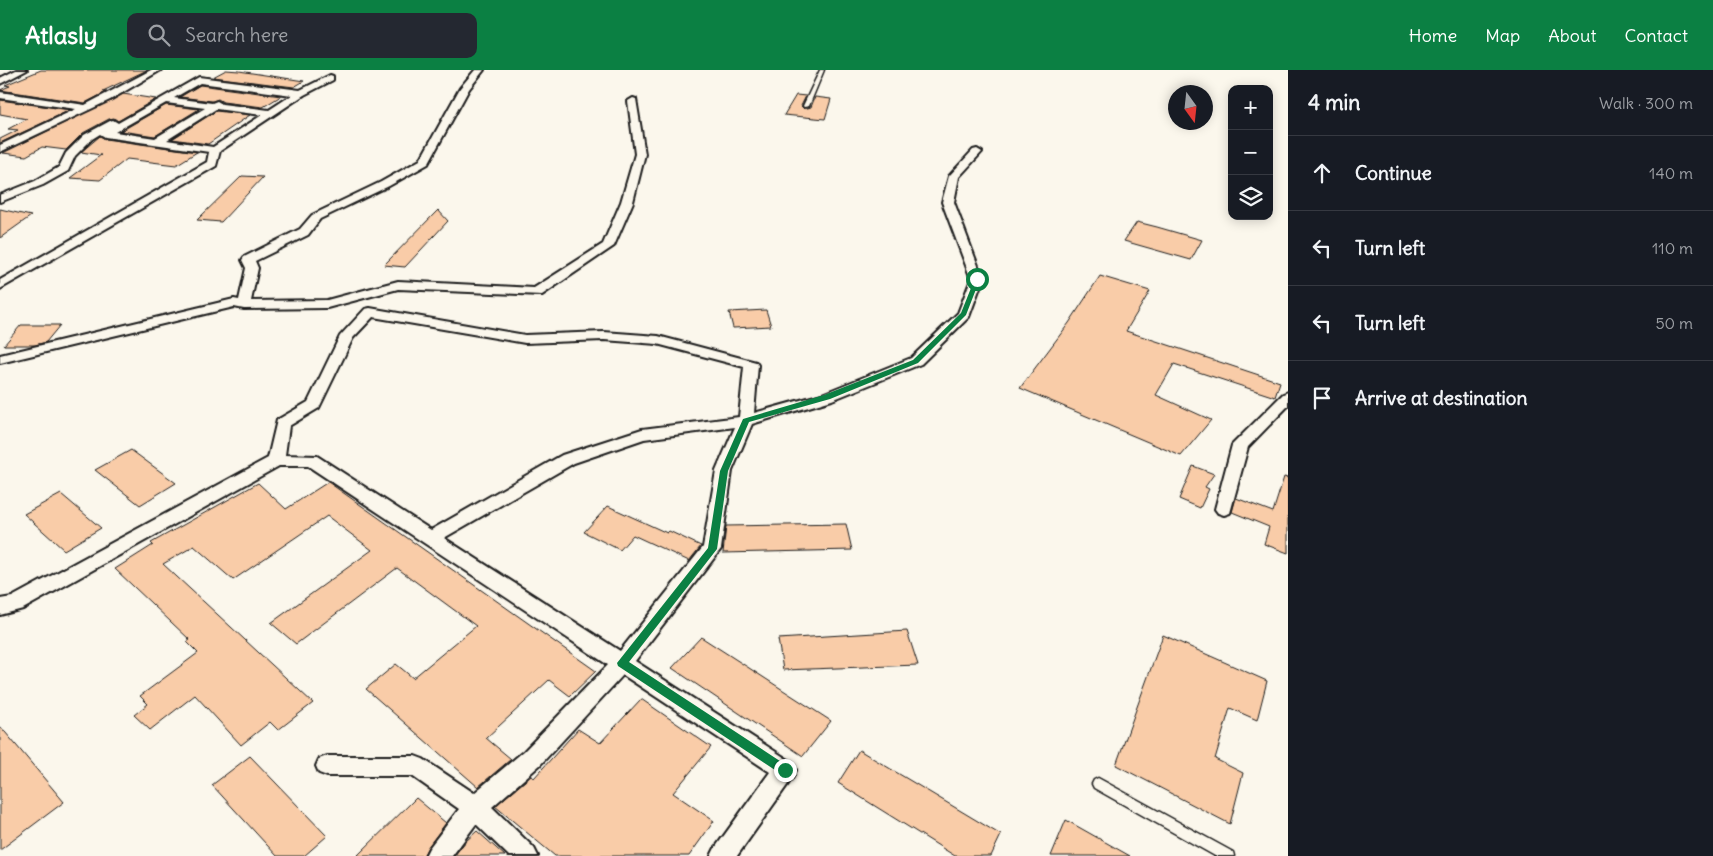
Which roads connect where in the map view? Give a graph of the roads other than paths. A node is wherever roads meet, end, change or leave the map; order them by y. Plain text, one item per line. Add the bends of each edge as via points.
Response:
1 (23, 70) edge
2 (158, 70) edge
3 (480, 70) edge
4 (822, 70) edge
5 (330, 78) dead end
6 (0, 81) edge
7 (247, 86) junction
8 (301, 93) junction
9 (0, 95) edge
10 (165, 100) junction
11 (633, 100) dead end
12 (215, 106) junction
13 (806, 106) dead end
14 (86, 108) junction
15 (143, 113) junction
16 (271, 113) junction
17 (0, 141) edge
18 (158, 141) junction
19 (11, 144) junction
20 (0, 149) edge
21 (215, 150) junction
22 (978, 152) dead end
23 (0, 199) edge
24 (0, 285) edge
25 (244, 304) junction
26 (0, 359) edge
27 (1288, 398) edge
28 (746, 421) junction
29 (276, 461) junction
30 (1224, 509) dead end
31 (431, 538) junction
32 (0, 607) edge
33 (622, 663) junction
34 (327, 766) dead end
35 (1098, 784) dead end
36 (475, 807) junction
37 (437, 856) edge
38 (526, 856) edge
39 (723, 856) edge
40 (1228, 856) edge

1 - 6 street
2 - 14 street
3 - 25 street via 465,88 424,162 316,217 304,232 248,260 252,268
4 - 13 lane
5 - 8 street
7 - 8 street
7 - 10 street via 199,80
7 - 12 street
8 - 16 street
9 - 14 street
10 - 12 street
10 - 15 street
11 - 25 street via 640,154 627,202 608,246 536,292 398,285 327,304
12 - 16 street
12 - 18 street
14 - 19 street
15 - 18 street via 106,134
15 - 23 street via 106,126 88,137 70,155 64,169
16 - 21 street
17 - 19 street
18 - 21 street
19 - 20 street
21 - 24 street via 212,164
22 - 28 street via 954,176 948,202 977,279 964,314 916,361 827,397
25 - 26 street via 234,303
27 - 30 street via 1240,445
28 - 29 street via 751,365 658,340 604,336 525,340 370,312 347,336 314,405 282,424
28 - 31 street via 642,434 568,459
28 - 33 street via 724,471 712,549
29 - 31 street via 311,460
29 - 32 street via 16,604
31 - 33 street
33 - 36 street via 532,758
33 - 39 street via 785,770
34 - 36 street via 415,766
35 - 40 lane
36 - 37 street
36 - 38 street

